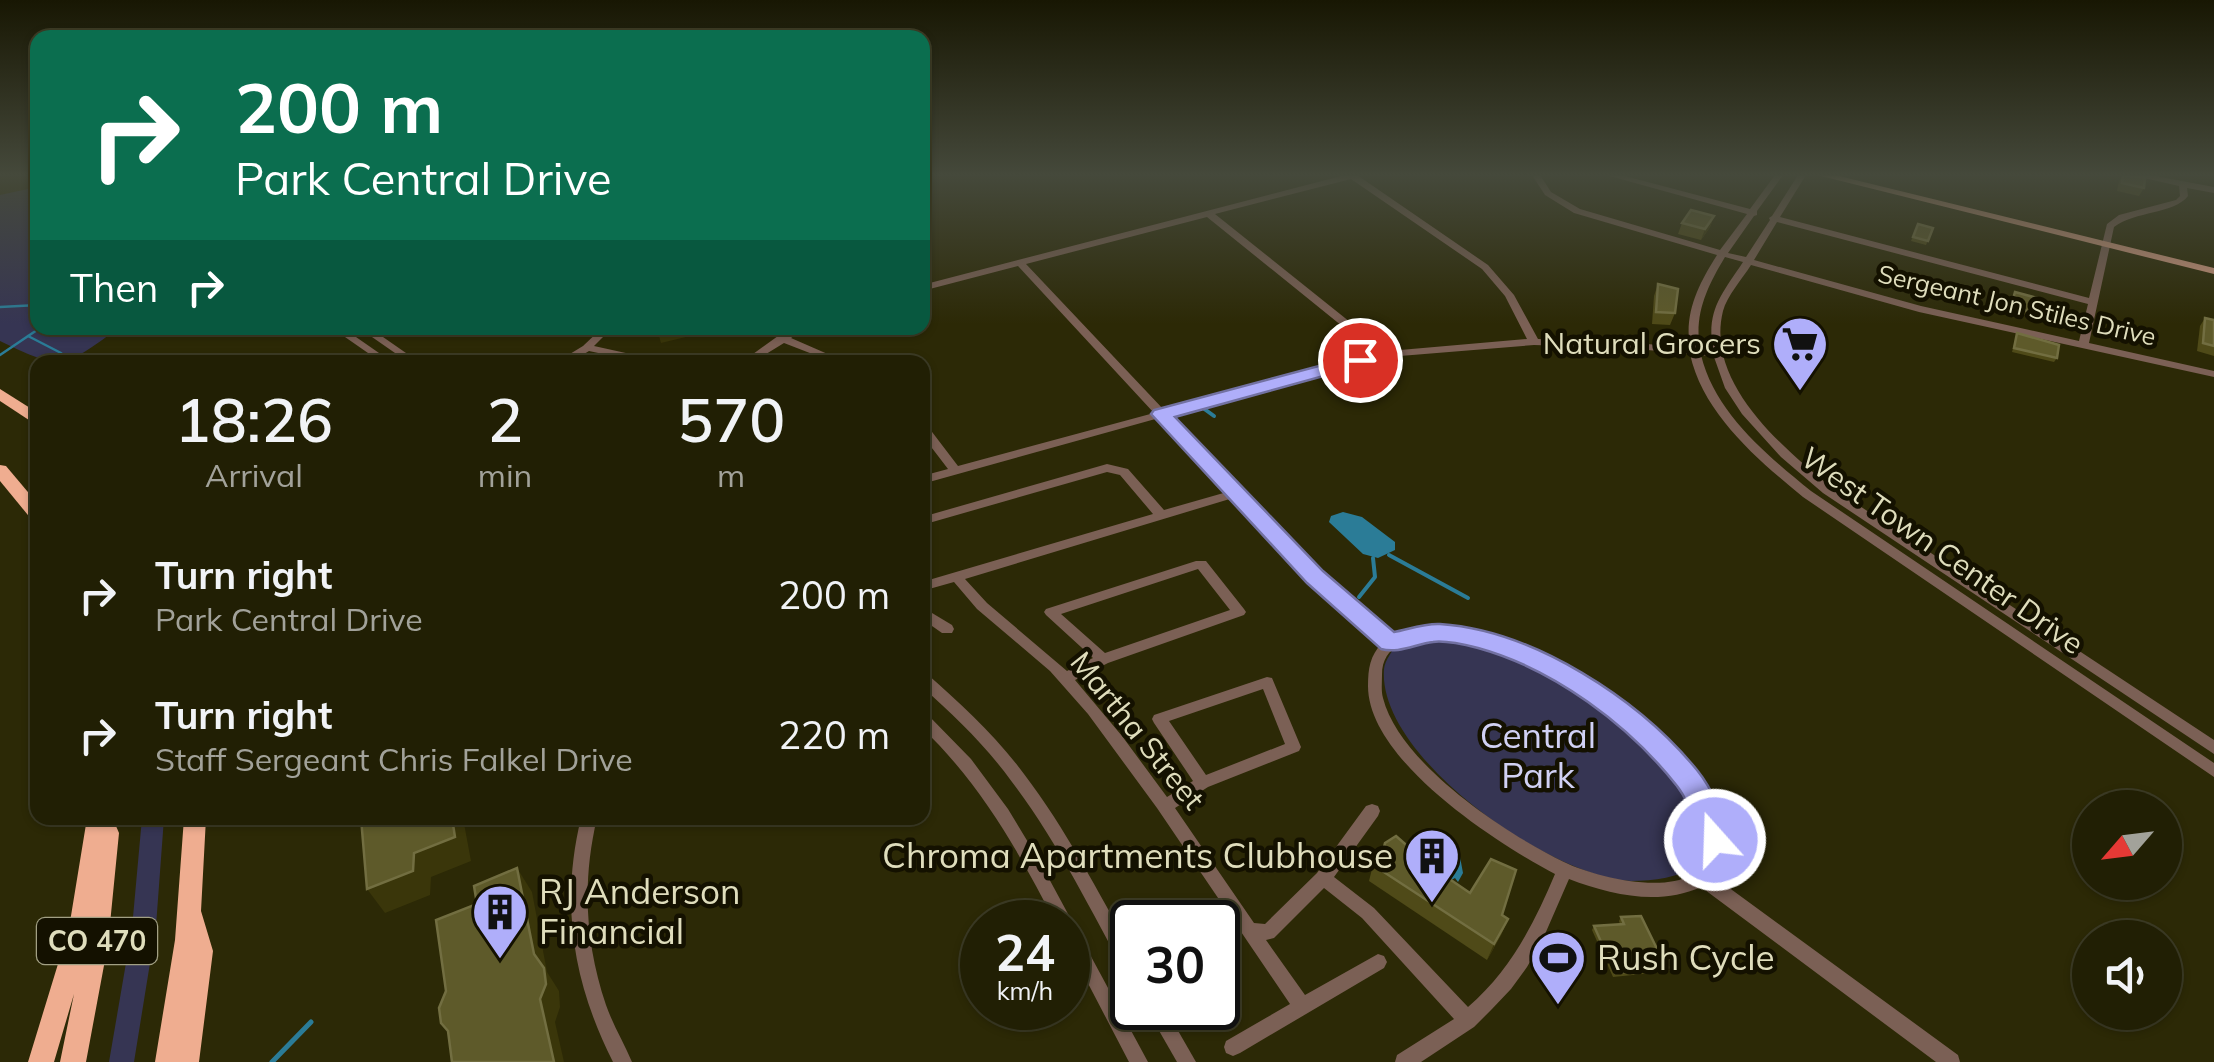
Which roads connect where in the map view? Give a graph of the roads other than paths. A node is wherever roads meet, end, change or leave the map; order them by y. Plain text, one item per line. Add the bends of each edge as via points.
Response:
1 (1168, 225) edge
2 (1222, 225) edge
3 (1425, 225) edge
4 (1620, 225) edge
5 (1746, 225) edge
6 (1769, 225) edge
7 (1798, 225) edge
8 (2022, 225) edge
9 (2112, 225) edge
10 (2104, 245) junction
11 (1725, 255) junction
12 (1745, 260) junction
13 (1020, 263) junction
14 (2214, 272) edge
15 (930, 286) edge
16 (2093, 302) junction
17 (347, 335) edge
18 (374, 335) edge
19 (600, 335) edge
20 (787, 335) edge
21 (782, 338) junction
22 (1534, 342) junction
23 (2084, 344) junction
24 (587, 348) junction
25 (1695, 351) junction
26 (1718, 354) junction
27 (376, 355) edge
28 (404, 355) edge
29 (576, 355) edge
30 (620, 355) edge
31 (757, 355) edge
32 (824, 355) edge
33 (1375, 357) junction
34 (2214, 374) edge
35 (0, 394) edge
36 (1161, 414) junction
37 (30, 415) edge
38 (930, 437) edge
39 (0, 470) edge
40 (955, 470) junction
41 (930, 478) edge
42 (1236, 493) junction
43 (30, 506) edge
44 (1161, 516) junction
45 (930, 520) edge
46 (957, 576) junction
47 (930, 584) edge
48 (930, 617) edge
49 (947, 629) dead end
50 (1390, 642) junction
51 (1103, 659) junction
52 (1066, 678) junction
53 (930, 685) edge
54 (930, 727) edge
55 (2163, 737) junction
56 (2214, 748) edge
57 (2214, 757) edge
58 (2214, 771) edge
59 (1202, 783) junction
60 (1165, 806) junction
61 (1372, 811) dead end
62 (97, 825) edge
63 (108, 825) edge
64 (195, 825) edge
65 (588, 825) edge
66 (1565, 870) junction
67 (1323, 878) junction
68 (1702, 878) junction
69 (1052, 900) edge
70 (190, 909) junction
71 (1110, 928) edge
72 (1249, 930) junction
73 (1378, 962) dead end
74 (1090, 971) edge
75 (1303, 1007) junction
76 (1468, 1021) junction
77 (1169, 1030) edge
78 (1233, 1046) dead end
79 (41, 1062) edge
80 (73, 1062) edge
81 (168, 1062) edge
82 (186, 1062) edge
83 (624, 1062) edge
84 (1139, 1062) edge
85 (1187, 1062) edge
86 (1404, 1062) edge
87 (1950, 1062) edge

1 - 13 street
2 - 33 street via 1346,324
3 - 22 street via 1486,266 1510,294
4 - 11 street, Sergeant Jon Stiles Drive
5 - 11 street, West Town Center Drive
6 - 12 street, West Town Center Drive
7 - 16 street
8 - 10 main road
9 - 10 street
10 - 14 main road
10 - 16 street
11 - 12 street, Sergeant Jon Stiles Drive
11 - 25 street, West Town Center Drive via 1696,304
12 - 23 street, Sergeant Jon Stiles Drive via 1923,310
12 - 26 street, West Town Center Drive via 1718,308
13 - 15 street
13 - 36 street
16 - 23 street
17 - 27 street
18 - 28 street
19 - 24 street
20 - 21 street
21 - 31 street
21 - 32 street
22 - 25 street
22 - 33 street
23 - 34 street, Sergeant Jon Stiles Drive
24 - 29 street
24 - 30 street
25 - 26 street
25 - 55 street, West Town Center Drive via 1724,410 1794,484
26 - 56 street, West Town Center Drive via 1745,410 1813,478
33 - 36 street
35 - 37 highway
36 - 40 street
36 - 42 street
38 - 40 street
39 - 43 highway
40 - 41 street
42 - 44 street
42 - 50 street via 1333,594
44 - 45 street via 1124,472 1107,468
44 - 46 street
46 - 47 street
46 - 52 street, Martha Street via 976,604
48 - 49 street
50 - 66 street via 1376,663 1374,688 1383,716 1410,755 1471,812
50 - 68 street via 1426,632 1474,637 1536,660 1608,702 1697,791 1715,840
51 - 51 street via 1154,641 1239,612 1201,564 1051,612
51 - 52 street
52 - 60 street, Martha Street
53 - 71 street via 1017,772
54 - 69 street via 987,788
55 - 57 street via 2180,737
55 - 58 street, West Town Center Drive
59 - 59 street via 1294,747 1266,682 1158,719
59 - 60 street
60 - 72 street, Martha Street
61 - 67 street
62 - 79 highway via 81,928
63 - 80 highway, CO 470 via 96,944
64 - 70 highway, CO 470
65 - 83 street via 578,892 581,925 596,1001
66 - 68 street via 1638,890 1674,890
66 - 76 street via 1521,966
67 - 72 street via 1268,932
67 - 76 street via 1368,913
68 - 87 street
70 - 81 highway, CO 470
70 - 82 highway via 201,951
72 - 75 street, Martha Street
73 - 75 street
74 - 84 street
75 - 78 street
76 - 86 street
77 - 85 street

